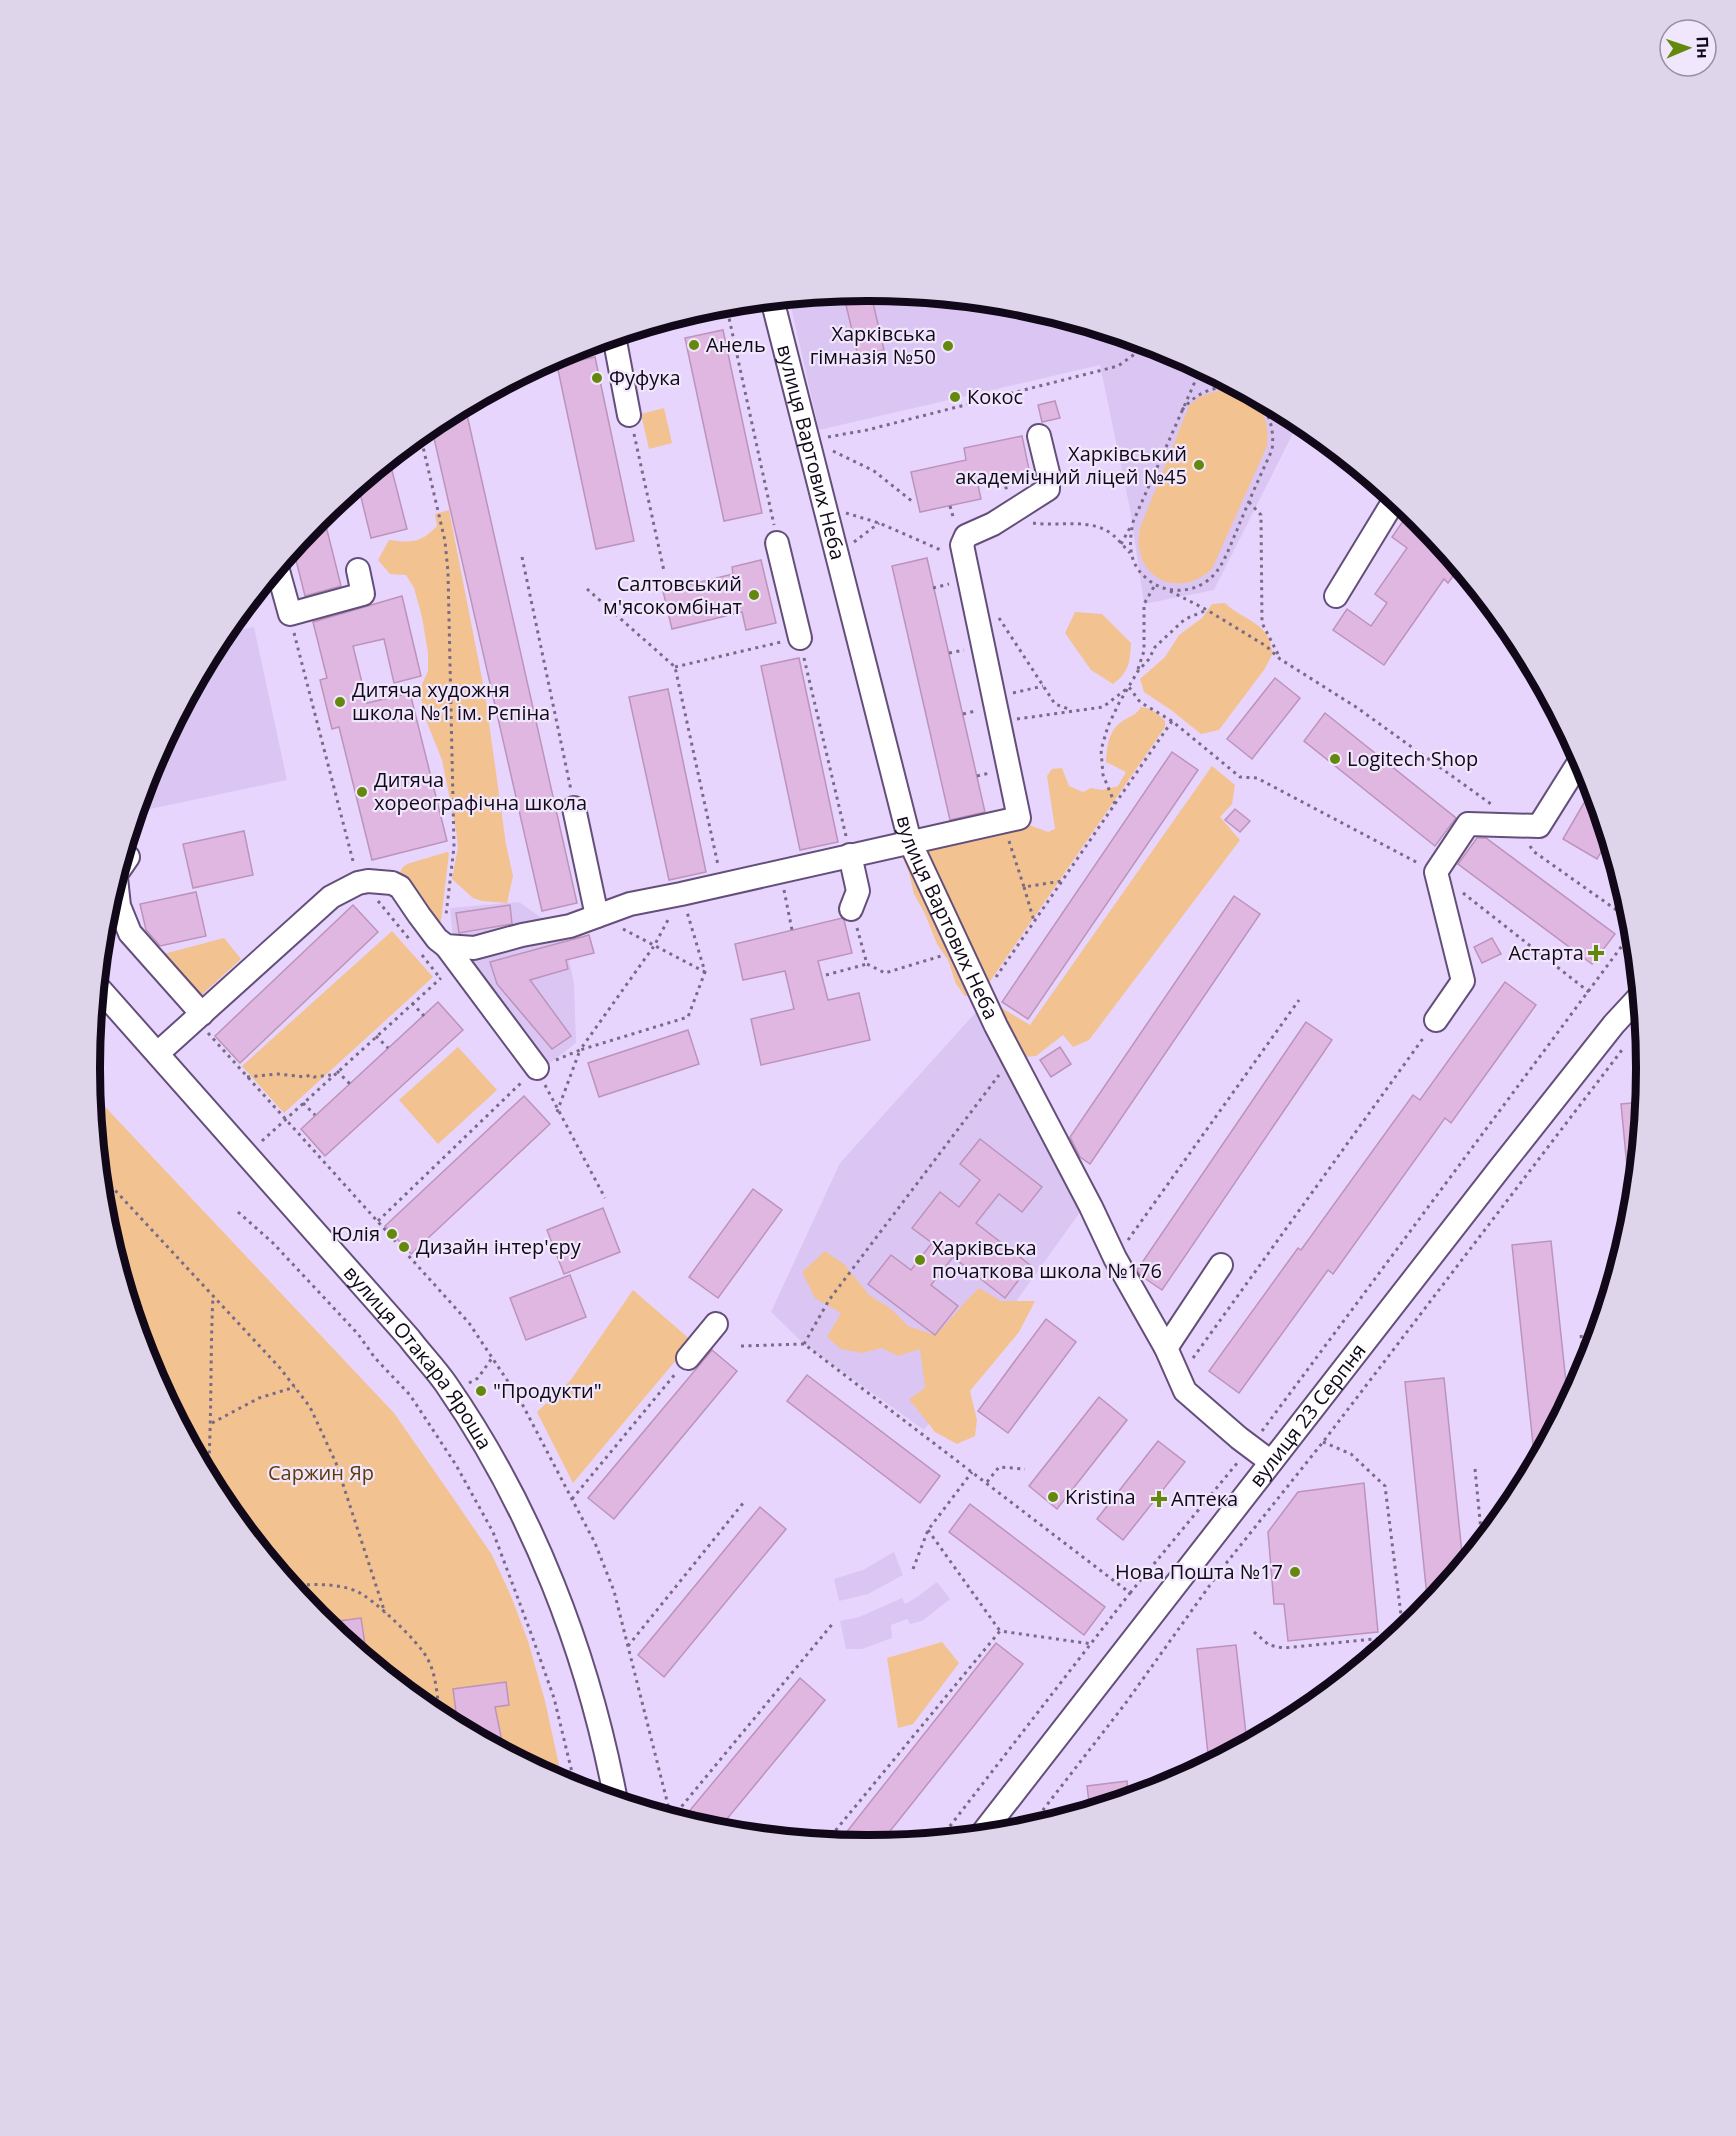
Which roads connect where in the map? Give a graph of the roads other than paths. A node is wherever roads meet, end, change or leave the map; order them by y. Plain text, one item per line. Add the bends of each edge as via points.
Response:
1 (774, 306) edge
2 (615, 343) edge
3 (629, 415) road end
4 (1040, 436) dead end
5 (1391, 506) edge
6 (777, 543) road end
7 (358, 570) dead end
8 (279, 576) edge
9 (1336, 596) dead end
10 (800, 638) road end
11 (1575, 769) edge
12 (574, 808) road end
13 (910, 842) junction
14 (850, 855) junction
15 (119, 903) edge
16 (851, 909) road end
17 (597, 916) junction
18 (435, 946) junction
19 (104, 994) edge
20 (1633, 1005) edge
21 (202, 1014) junction
22 (1436, 1020) road end
23 (158, 1053) junction
24 (537, 1068) road end
25 (1221, 1265) dead end
26 (716, 1324) dead end
27 (1166, 1348) junction
28 (688, 1358) road end
29 (1271, 1462) junction
30 (614, 1792) edge
31 (988, 1826) edge

1 - 13 street, вулиця Вартових Неба
2 - 3 street
4 - 13 street via 1048,489 966,536 962,545 1019,818
5 - 9 street
6 - 10 street
7 - 8 street via 363,594 290,614
11 - 22 street via 1539,826 1468,825 1436,872 1463,981
12 - 17 street
13 - 14 street
13 - 27 street, вулиця Вартових Неба via 996,1026 1115,1258
14 - 16 street via 858,891
14 - 17 street via 630,904
15 - 21 street via 130,933
17 - 18 street via 474,948
18 - 21 street via 400,887 377,881 358,883 331,897
18 - 24 street via 464,971
19 - 23 street, вулиця Отакара Яроша
20 - 29 street, вулиця 23 Серпня
21 - 23 street
23 - 30 street, вулиця Отакара Яроша via 409,1338 477,1432 519,1507 565,1614 593,1702
25 - 27 street
26 - 28 street
27 - 29 street, вулиця Вартових Неба via 1185,1390
29 - 31 street, вулиця 23 Серпня

